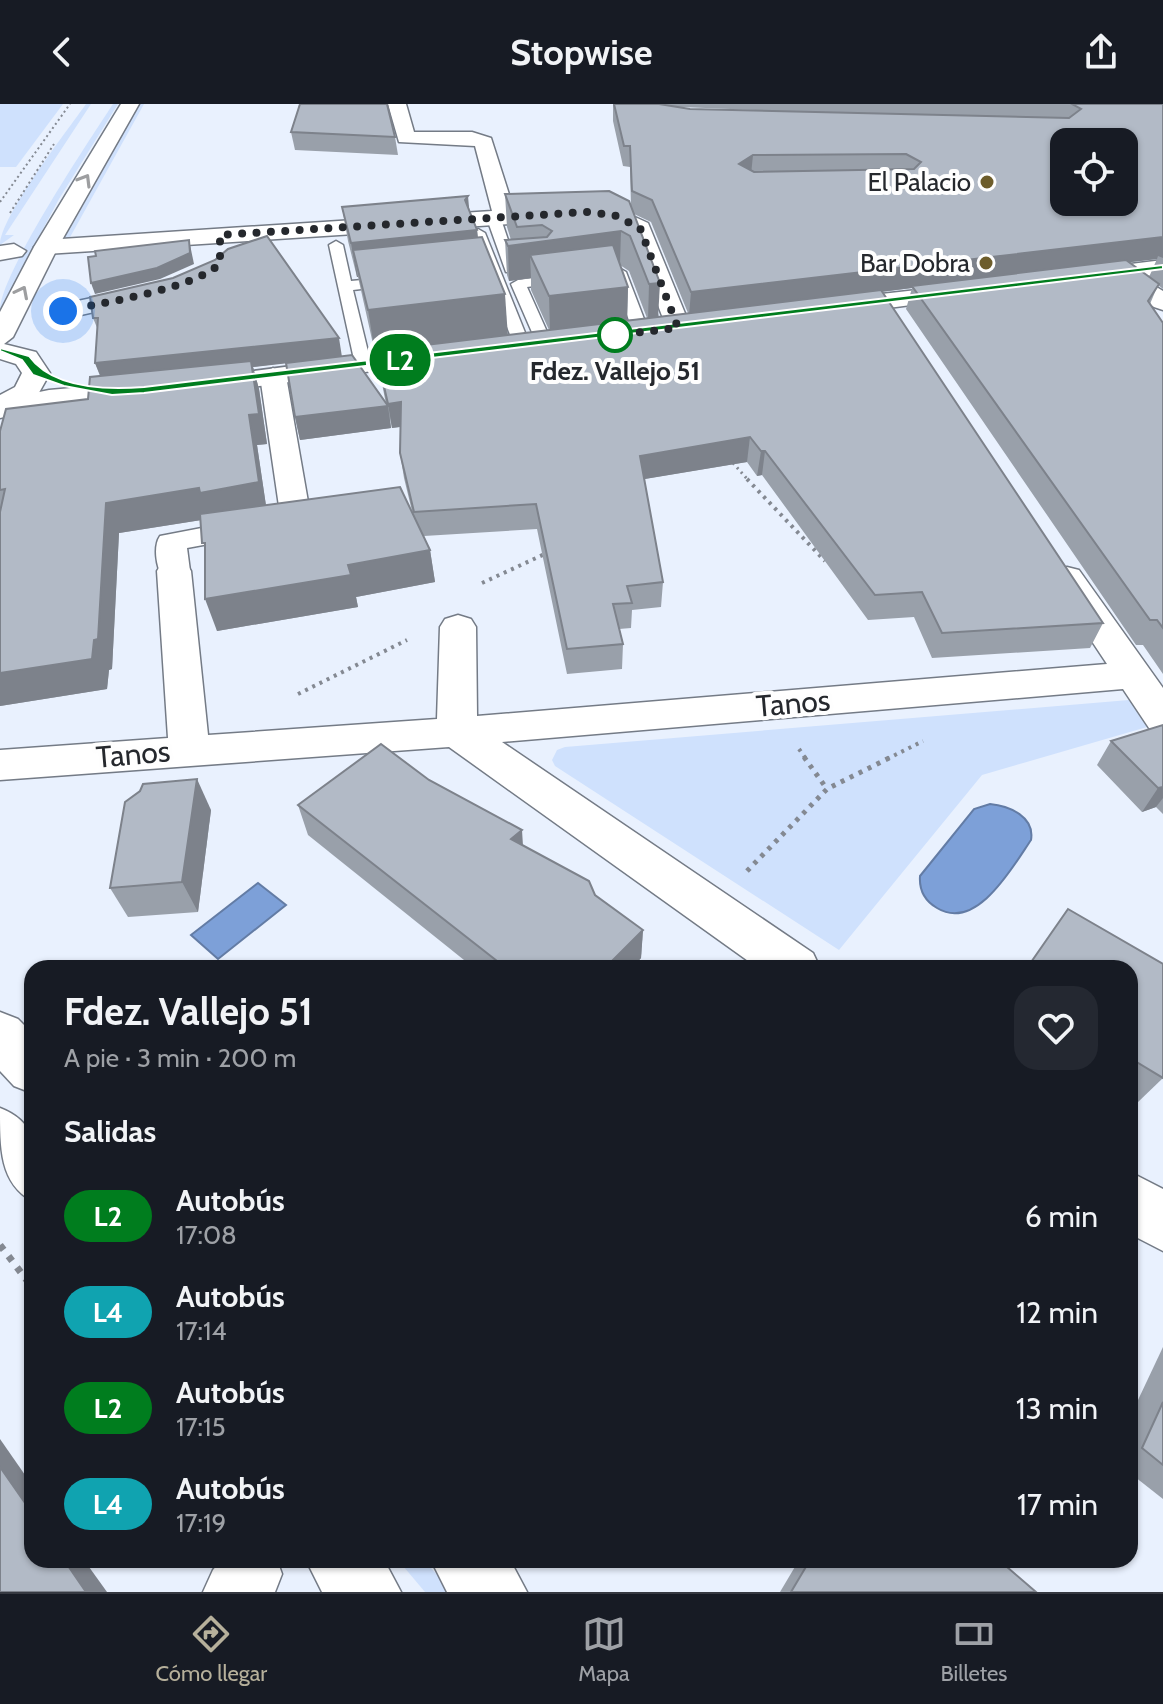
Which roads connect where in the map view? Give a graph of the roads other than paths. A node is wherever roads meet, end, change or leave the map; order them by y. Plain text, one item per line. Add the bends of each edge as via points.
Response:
1 (106, 104) edge
2 (130, 104) edge
3 (397, 104) edge
4 (90, 128) dead end
5 (492, 221) junction
6 (29, 226) dead end
7 (220, 235) junction
8 (336, 245) dead end
9 (46, 247) junction
10 (7, 252) edge
11 (650, 256) junction
12 (604, 261) edge
13 (220, 263) edge
14 (1163, 267) edge
15 (580, 272) junction
16 (1120, 272) junction
17 (0, 279) edge
18 (405, 280) edge
19 (1057, 280) edge
20 (172, 285) edge
21 (346, 286) junction
22 (992, 288) edge
23 (885, 301) junction
24 (63, 311) dead end
25 (1160, 311) edge
26 (802, 312) edge
27 (709, 324) edge
28 (678, 328) junction
29 (641, 332) junction
30 (613, 335) edge
31 (908, 335) edge
32 (0, 337) edge
33 (572, 340) edge
34 (533, 344) junction
35 (490, 349) edge
36 (0, 351) edge
37 (459, 353) edge
38 (363, 364) junction
39 (36, 373) junction
40 (273, 376) junction
41 (112, 392) junction
42 (0, 408) edge
43 (1053, 557) edge
44 (174, 571) joint
45 (458, 627) road end
46 (1130, 675) junction
47 (1163, 718) edge
48 (457, 732) junction
49 (189, 750) junction
50 (0, 765) edge
51 (776, 960) edge
52 (0, 1035) edge
53 (24, 1060) edge
54 (0, 1134) edge
55 (24, 1164) edge
56 (1138, 1206) edge
57 (1163, 1223) edge
58 (346, 1568) edge
59 (472, 1568) edge
60 (366, 1592) edge
61 (492, 1592) edge

1 - 4 street
9 -> 2 street
3 - 5 street via 406,138 484,142
5 - 7 street
5 - 11 street via 614,215 640,228
5 - 15 lane via 511,269
5 - 34 lane via 485,271
6 - 10 street
7 - 9 street
7 - 13 street
8 - 21 lane
32 -> 9 street
10 - 17 street
11 - 12 lane
11 - 28 street
14 - 16 street
15 - 29 lane via 619,272
15 - 34 lane via 518,284
16 - 19 street
16 - 25 street
18 - 21 lane
20 - 24 street
21 - 38 lane
22 - 23 street
23 - 26 street
23 - 31 street
27 - 28 street
28 - 29 street
29 - 30 street
33 - 34 street
34 - 35 street
36 - 39 street via 26,358
37 - 38 street
38 - 40 street
39 - 41 street
39 - 42 street via 26,392
40 - 41 street
40 - 44 street via 296,519 171,542
41 - 42 street
43 - 46 street
44 - 49 street
45 - 48 street
46 - 47 street
46 - 48 street, Tanos
48 - 49 street, Tanos
48 - 51 street
49 - 50 street, Tanos
52 - 53 street
54 - 55 street
56 - 57 street
58 - 60 street
59 - 61 street

